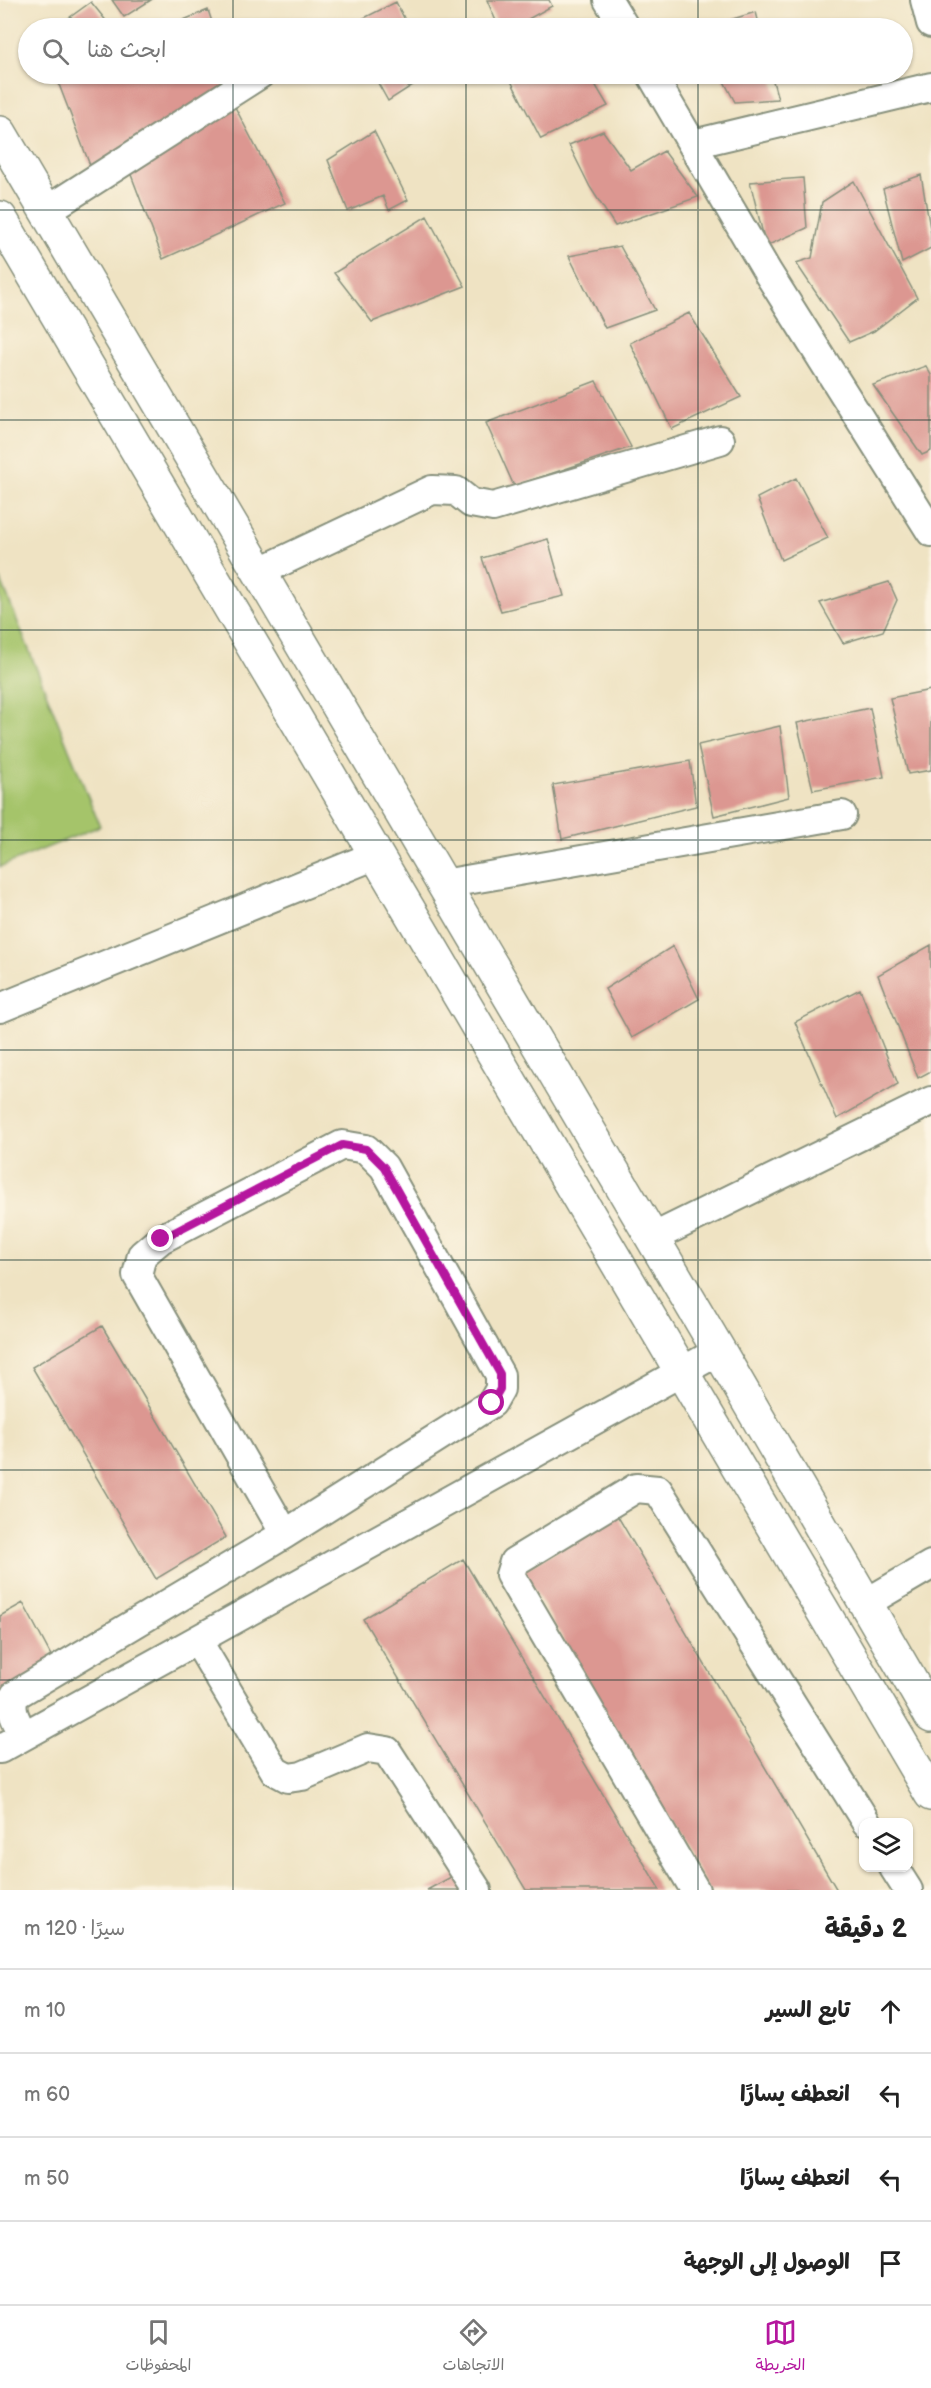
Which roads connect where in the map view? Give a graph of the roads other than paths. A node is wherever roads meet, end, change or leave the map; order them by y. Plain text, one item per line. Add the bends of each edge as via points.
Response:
1 (608, 0) edge
2 (925, 0) edge
3 (619, 18) edge
4 (931, 23) edge
5 (244, 84) edge
6 (657, 84) edge
7 (931, 87) edge
8 (0, 133) edge
9 (693, 144) junction
10 (46, 211) junction
11 (0, 218) edge
12 (720, 440) dead end
13 (931, 532) edge
14 (259, 572) junction
15 (842, 815) dead end
16 (376, 855) junction
17 (443, 884) junction
18 (0, 1008) edge
19 (931, 1101) edge
20 (652, 1238) junction
21 (719, 1351) junction
22 (682, 1372) junction
23 (285, 1534) junction
24 (931, 1565) edge
25 (866, 1603) junction
26 (197, 1640) junction
27 (931, 1716) edge
28 (12, 1742) edge
29 (931, 1794) edge
30 (863, 1818) edge
31 (897, 1872) edge
32 (477, 1890) edge
33 (695, 1890) edge
34 (908, 1890) edge

1 - 3 street
2 - 4 street
5 - 10 street
6 - 9 street
7 - 9 street
8 - 10 highway
9 - 13 street via 768,273
10 - 14 highway
11 - 16 highway
12 - 14 street via 493,507 471,503 456,491 432,490
14 - 17 highway
15 - 17 street
16 - 18 street
16 - 22 highway
17 - 20 highway
19 - 20 street
20 - 21 highway
21 - 22 street
21 - 25 highway
22 - 26 street
22 - 29 highway
23 - 23 street via 492,1403 500,1389 500,1374 384,1167 366,1149 342,1145 161,1239 142,1255 137,1275
23 - 28 street via 15,1695
24 - 25 street
25 - 27 highway
26 - 28 street
26 - 32 street via 275,1771 288,1778 302,1776 368,1748 387,1751
30 - 33 street via 658,1491 636,1488 514,1562 510,1575
31 - 34 street

